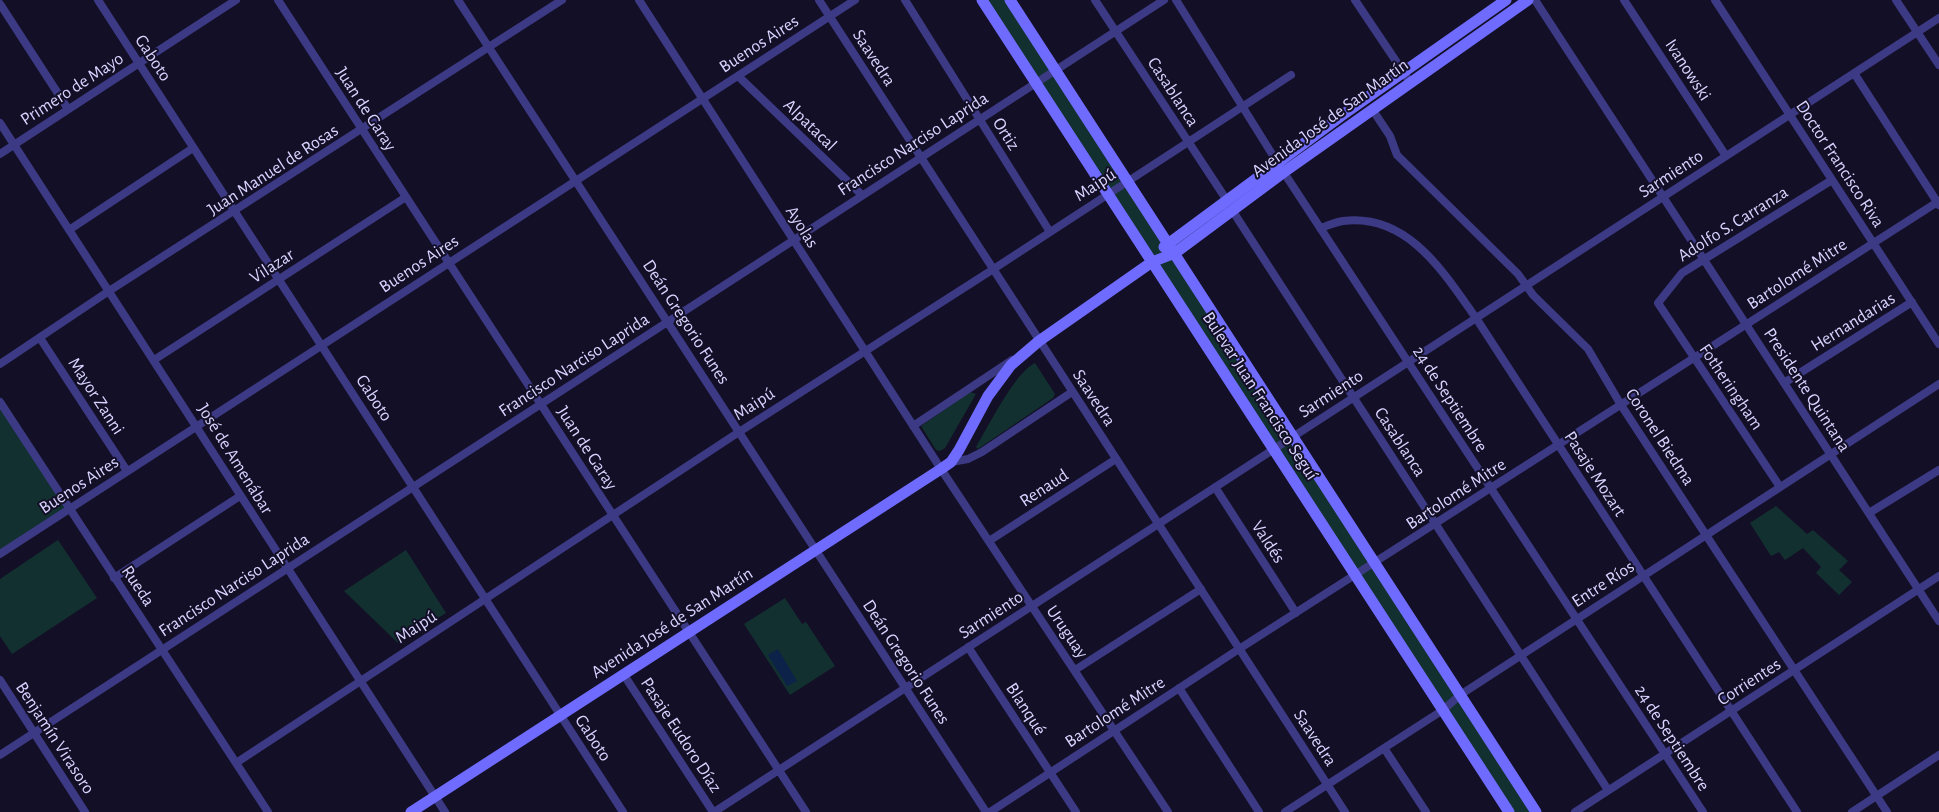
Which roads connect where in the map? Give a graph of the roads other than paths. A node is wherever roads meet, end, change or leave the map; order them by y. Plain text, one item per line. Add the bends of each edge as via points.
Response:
1 (98, 0) edge
2 (236, 0) edge
3 (278, 0) edge
4 (458, 0) edge
5 (562, 0) edge
6 (639, 0) edge
7 (819, 0) edge
8 (855, 0) edge
9 (905, 0) edge
10 (982, 0) edge
11 (1010, 0) edge
12 (1095, 0) edge
13 (1164, 0) edge
14 (1176, 0) edge
15 (1355, 0) edge
16 (1506, 0) edge
17 (1528, 0) edge
18 (1535, 0) edge
19 (1624, 0) edge
20 (1717, 0) edge
21 (1896, 0) edge
22 (0, 4) edge
23 (829, 16) junction
24 (1939, 18) edge
25 (1115, 30) junction
26 (1917, 32) junction
27 (489, 48) junction
28 (139, 63) junction
29 (1939, 65) edge
30 (1055, 70) junction
31 (1402, 72) junction
32 (1291, 74) dead end
33 (1854, 74) junction
34 (738, 76) junction
35 (1035, 82) junction
36 (1410, 82) junction
37 (703, 98) junction
38 (1244, 106) junction
39 (68, 109) junction
40 (1372, 109) junction
41 (1790, 115) junction
42 (979, 119) junction
43 (0, 123) edge
44 (362, 130) junction
45 (1188, 142) junction
46 (14, 144) junction
47 (193, 148) junction
48 (0, 154) edge
49 (1726, 156) junction
50 (921, 157) junction
51 (1280, 167) junction
52 (1832, 180) junction
53 (576, 181) junction
54 (1128, 182) junction
55 (1108, 194) junction
56 (862, 195) junction
57 (406, 197) junction
58 (1663, 197) junction
59 (1226, 200) junction
60 (1938, 202) edge
61 (1232, 210) junction
62 (236, 212) junction
63 (1320, 228) junction
64 (69, 230) junction
65 (1050, 232) junction
66 (792, 240) junction
67 (1168, 242) junction
68 (1873, 243) junction
69 (1175, 253) junction
70 (1704, 260) junction
71 (1152, 262) junction
72 (449, 263) junction
73 (992, 270) junction
74 (279, 280) junction
75 (1527, 286) junction
76 (109, 291) junction
77 (1912, 302) junction
78 (1658, 303) joint
79 (1476, 318) junction
80 (668, 321) junction
81 (1746, 325) junction
82 (40, 338) junction
83 (1039, 341) junction
84 (1939, 344) edge
85 (322, 345) junction
86 (865, 352) junction
87 (1023, 354) junction
88 (1694, 359) junction
89 (154, 360) junction
90 (1408, 362) junction
91 (0, 364) edge
92 (1784, 383) junction
93 (1939, 384) edge
94 (1072, 392) junction
95 (1353, 398) junction
96 (0, 402) edge
97 (541, 404) junction
98 (1620, 405) junction
99 (196, 426) junction
100 (913, 426) junction
101 (739, 432) junction
102 (1293, 437) junction
103 (1559, 446) junction
104 (1274, 450) junction
105 (1830, 454) junction
106 (1116, 459) junction
107 (951, 462) junction
108 (941, 469) junction
109 (1939, 470) edge
110 (128, 472) junction
111 (414, 486) junction
112 (1215, 487) junction
113 (1780, 487) junction
114 (1491, 489) junction
115 (240, 496) junction
116 (70, 508) junction
117 (1868, 513) junction
118 (613, 516) junction
119 (1158, 524) junction
120 (1436, 525) junction
121 (1706, 535) junction
122 (989, 542) junction
123 (816, 551) junction
124 (0, 554) edge
125 (1374, 564) junction
126 (287, 570) junction
127 (1356, 576) junction
128 (1643, 576) junction
129 (1939, 576) edge
130 (114, 578) junction
131 (1201, 589) junction
132 (1919, 590) junction
133 (486, 599) junction
134 (1032, 606) junction
135 (1296, 613) junction
136 (1576, 619) junction
137 (1939, 621) edge
138 (689, 633) junction
139 (968, 647) junction
140 (1239, 649) junction
141 (163, 650) junction
142 (1520, 656) junction
143 (1074, 670) junction
144 (1794, 670) junction
145 (624, 675) junction
146 (0, 680) edge
147 (360, 682) junction
148 (906, 688) junction
149 (1179, 688) junction
150 (1460, 695) junction
151 (1443, 710) junction
152 (1731, 711) junction
153 (561, 716) junction
154 (1115, 730) junction
155 (34, 733) junction
156 (1384, 748) junction
157 (1665, 754) junction
158 (0, 755) edge
159 (1939, 756) edge
160 (236, 763) junction
161 (779, 770) junction
162 (1050, 773) junction
163 (1327, 785) junction
164 (1608, 790) junction
165 (1877, 796) junction
166 (435, 797) junction
167 (85, 812) edge
168 (268, 812) edge
169 (411, 812) edge
170 (444, 812) edge
171 (623, 812) edge
172 (713, 812) edge
173 (806, 812) edge
174 (988, 812) edge
175 (1076, 812) edge
176 (1168, 812) edge
177 (1259, 812) edge
178 (1285, 812) edge
179 (1345, 812) edge
180 (1426, 812) edge
181 (1509, 812) edge
182 (1536, 812) edge
183 (1575, 812) edge
184 (1702, 812) edge
185 (1797, 812) edge
186 (1852, 812) edge
187 (1887, 812) edge

1 - 28 street, Gaboto
2 - 28 street, Primero de Mayo
3 - 44 street, Juan de Garay
4 - 27 street, Deán Gregorio Funes
5 - 27 street, Juan Manuel de Rosas
6 - 37 street, Ayolas
7 - 23 street, Saavedra
8 - 23 street, Buenos Aires
9 - 42 street, Ortiz
10 - 35 main road, Bulevar Juan Francisco Seguí
11 - 30 main road, Bulevar Juan Francisco Seguí
12 - 25 street, Casablanca
13 - 25 street, Francisco Narciso Laprida
14 - 38 street, 24 de Septiembre
15 - 31 street
16 - 31 main road, Avenida José de San Martín
17 - 36 main road, Avenida José de San Martín
18 - 58 street, Presidente Quintana
19 - 49 street, Ivanowski
20 - 41 street, Doctor Francisco Riva
21 - 26 street
22 - 39 street
23 - 34 street, Buenos Aires
23 - 50 street, Saavedra
24 - 26 street, Sarmiento
25 - 30 street, Francisco Narciso Laprida
25 - 45 street, Casablanca
26 - 29 street
26 - 33 street, Sarmiento
27 - 44 street, Juan Manuel de Rosas
27 - 53 street, Deán Gregorio Funes
28 - 39 street, Primero de Mayo
28 - 47 street, Gaboto
30 - 35 street, Francisco Narciso Laprida
30 - 54 main road, Bulevar Juan Francisco Seguí
31 - 36 street
31 - 51 main road, Avenida José de San Martín
32 - 38 street, Maipú
33 - 41 street, Sarmiento
33 - 60 street
34 - 37 street, Buenos Aires
34 - 56 street, Alpatacal
35 - 42 street, Francisco Narciso Laprida
35 - 55 main road, Bulevar Juan Francisco Seguí
36 - 40 main road, Avenida José de San Martín
37 - 53 street, Buenos Aires
37 - 66 street, Ayolas
38 - 45 street, Maipú
38 - 51 street, 24 de Septiembre
39 - 46 street, Primero de Mayo
40 - 51 main road, Avenida José de San Martín
40 - 75 street, Coronel Biedma via 1390,136 1397,155
41 - 49 street, Sarmiento
41 - 52 street, Doctor Francisco Riva
42 - 50 street, Francisco Narciso Laprida
42 - 65 street, Ortiz
43 - 46 street, José de Amenábar
44 - 57 street, Juan de Garay
44 - 62 street, Juan Manuel de Rosas
45 - 54 street, Maipú
45 - 59 street, Casablanca
46 - 48 street, Primero de Mayo
46 - 64 street, José de Amenábar
47 - 62 street, Gaboto
47 - 64 street
49 - 58 street, Sarmiento
50 - 56 street, Francisco Narciso Laprida
50 - 73 street, Saavedra
51 - 59 main road, Avenida José de San Martín
51 - 61 main road, Avenida José de San Martín
51 - 63 street, 24 de Septiembre
52 - 68 street, Doctor Francisco Riva
52 - 70 street, Adolfo S. Carranza
53 - 72 street, Buenos Aires
53 - 80 street, Deán Gregorio Funes
54 - 55 street, Maipú
54 - 67 main road, Bulevar Juan Francisco Seguí
55 - 65 street, Maipú
55 - 71 main road, Bulevar Juan Francisco Seguí
56 - 66 street, Francisco Narciso Laprida
57 - 72 street, Juan de Garay
57 - 74 street, Vilazar
58 - 70 street, Presidente Quintana
58 - 75 street, Sarmiento
59 - 67 main road, Avenida José de San Martín
60 - 68 street, Bartolomé Mitre
61 - 69 main road, Avenida José de San Martín
61 - 95 street, Casablanca
62 - 74 street, Gaboto
62 - 76 street, Juan Manuel de Rosas
63 - 79 street, Pasaje Mozart via 1342,221 1367,222 1413,240 1430,256
63 - 90 street, 24 de Septiembre
64 - 76 street, José de Amenábar
65 - 73 street, Maipú
66 - 80 street, Francisco Narciso Laprida
66 - 86 street, Ayolas
67 - 69 main road, Bulevar Juan Francisco Seguí
67 - 71 main road, Avenida José de San Martín
68 - 77 street, Doctor Francisco Riva
68 - 81 street, Bartolomé Mitre
69 - 71 main road, Avenida José de San Martín
69 - 102 main road, Bulevar Juan Francisco Seguí
70 - 78 street, Adolfo S. Carranza via 1682,273
70 - 81 street, Presidente Quintana
71 - 83 main road, Avenida José de San Martín
71 - 104 main road, Bulevar Juan Francisco Seguí
72 - 85 street, Buenos Aires
72 - 97 street, Juan de Garay
73 - 83 street, Saavedra
73 - 86 street, Maipú
74 - 85 street, Gaboto
74 - 89 street, Vilazar
75 - 79 street, Sarmiento
75 - 98 street, Coronel Biedma via 1588,349
76 - 82 street, Juan Manuel de Rosas
76 - 89 street, José de Amenábar
77 - 84 street, Doctor Francisco Riva
77 - 92 street, Hernandarias
78 - 88 street, Fotheringham
79 - 90 street, Sarmiento
79 - 103 street, Pasaje Mozart
80 - 97 street, Francisco Narciso Laprida
80 - 101 street, Deán Gregorio Funes
81 - 88 street, Bartolomé Mitre
81 - 92 street, Presidente Quintana
82 - 91 street, Juan Manuel de Rosas
82 - 110 street, Mayor Zanni
83 - 87 main road, Avenida José de San Martín
83 - 94 street, Saavedra
85 - 99 street, Buenos Aires
85 - 111 street, Gaboto
86 - 100 street, Ayolas
86 - 101 street, Maipú
87 - 100 street, Avenida José de San Martín
87 - 107 main road, Avenida José de San Martín via 999,380
88 - 98 street, Bartolomé Mitre
88 - 113 street, Fotheringham
89 - 99 street, José de Amenábar
90 - 95 street, Sarmiento
90 - 114 street, 24 de Septiembre
92 - 105 street, Presidente Quintana
93 - 105 street, Entre Ríos
94 - 106 street, Saavedra
94 - 107 street, Avenida José de San Martín via 982,452
95 - 102 street, Sarmiento
95 - 120 street, Casablanca
96 - 116 street, Rueda
97 - 111 street, Francisco Narciso Laprida
97 - 118 street, Juan de Garay
98 - 103 street, Bartolomé Mitre
98 - 121 street, Coronel Biedma
99 - 110 street, Buenos Aires
99 - 115 street, José de Amenábar
100 - 108 street, Ayolas
101 - 118 street, Maipú
101 - 123 street, Deán Gregorio Funes
102 - 104 street, Sarmiento
102 - 125 main road, Bulevar Juan Francisco Seguí
103 - 114 street, Bartolomé Mitre
103 - 128 street, Pasaje Mozart
104 - 112 street, Sarmiento
104 - 127 main road, Bulevar Juan Francisco Seguí
105 - 113 street, Entre Ríos
105 - 117 street, Presidente Quintana
106 - 119 street, Saavedra
106 - 122 street, Renaud
107 - 108 main road, Avenida José de San Martín
108 - 122 street, Uruguay
108 - 123 main road, Avenida José de San Martín
109 - 117 street
110 - 116 street, Buenos Aires
111 - 126 street, Francisco Narciso Laprida
111 - 133 street, Gaboto
112 - 119 street, Sarmiento
112 - 135 street, Valdés
113 - 121 street, Entre Ríos
114 - 120 street, Bartolomé Mitre
114 - 136 street, 24 de Septiembre
115 - 126 street, José de Amenábar
115 - 130 street
116 - 124 street, Buenos Aires
116 - 130 street, Rueda
117 - 132 street, Presidente Quintana
118 - 133 street, Maipú
118 - 138 street, Juan de Garay
119 - 131 street, Saavedra
119 - 134 street, Sarmiento
120 - 125 street, Bartolomé Mitre
120 - 142 street, Casablanca
121 - 128 street, Entre Ríos
121 - 144 street, Coronel Biedma
122 - 134 street, Uruguay
123 - 138 main road, Avenida José de San Martín
123 - 148 street, Deán Gregorio Funes
125 - 127 street, Bartolomé Mitre
125 - 150 main road, Bulevar Juan Francisco Seguí
126 - 141 street, Francisco Narciso Laprida
126 - 147 street, José de Amenábar
127 - 135 street, Bartolomé Mitre
127 - 151 main road, Bulevar Juan Francisco Seguí
128 - 136 street, Entre Ríos
128 - 152 street, Pasaje Mozart
129 - 132 street, Corrientes
130 - 141 street, Rueda
131 - 140 street, Saavedra
131 - 143 street
132 - 137 street, Presidente Quintana
132 - 144 street, Corrientes
133 - 147 street, Maipú
133 - 153 street, Gaboto
134 - 139 street, Sarmiento
134 - 143 street, Uruguay
135 - 140 street, Bartolomé Mitre
136 - 142 street, Entre Ríos
136 - 157 street, 24 de Septiembre
138 - 145 main road, Avenida José de San Martín
138 - 161 street, Juan de Garay
139 - 148 street, Sarmiento
139 - 162 street, Blanqué
140 - 149 street, Bartolomé Mitre
140 - 163 street, Saavedra
141 - 155 street, Francisco Narciso Laprida
141 - 160 street, Rueda
142 - 150 street, Entre Ríos
142 - 164 street, Casablanca
143 - 154 street, Uruguay
144 - 152 street, Corrientes
144 - 165 street, Coronel Biedma
145 - 153 main road, Avenida José de San Martín
145 - 172 street, Pasaje Eudoro Díaz
146 - 155 street, Benjamín Virasoro
147 - 160 street, Maipú
147 - 166 street, José de Amenábar
148 - 161 street, Sarmiento
148 - 174 street, Deán Gregorio Funes
149 - 154 street, Bartolomé Mitre
149 - 177 street
150 - 151 street, Entre Ríos
150 - 182 main road, Bulevar Juan Francisco Seguí
151 - 156 street, Entre Ríos
151 - 181 main road, Bulevar Juan Francisco Seguí
152 - 157 street, Corrientes
152 - 185 street, Pasaje Mozart
153 - 166 main road, Avenida José de San Martín
153 - 171 street, Gaboto
154 - 162 street, Bartolomé Mitre
154 - 176 street, Uruguay
155 - 158 street, Francisco Narciso Laprida
155 - 167 street, Benjamín Virasoro
156 - 163 street, Entre Ríos
156 - 180 street
157 - 164 street, Corrientes
157 - 184 street, 24 de Septiembre
159 - 165 street
160 - 168 street, Rueda
161 - 172 street, Sarmiento
161 - 173 street, Juan de Garay
162 - 174 street, Bartolomé Mitre
162 - 175 street, Blanqué
163 - 178 street, Entre Ríos
163 - 179 street, Saavedra
164 - 183 street, Corrientes
165 - 186 street
165 - 187 street, Coronel Biedma
166 - 169 main road, Avenida José de San Martín
166 - 170 street, José de Amenábar

